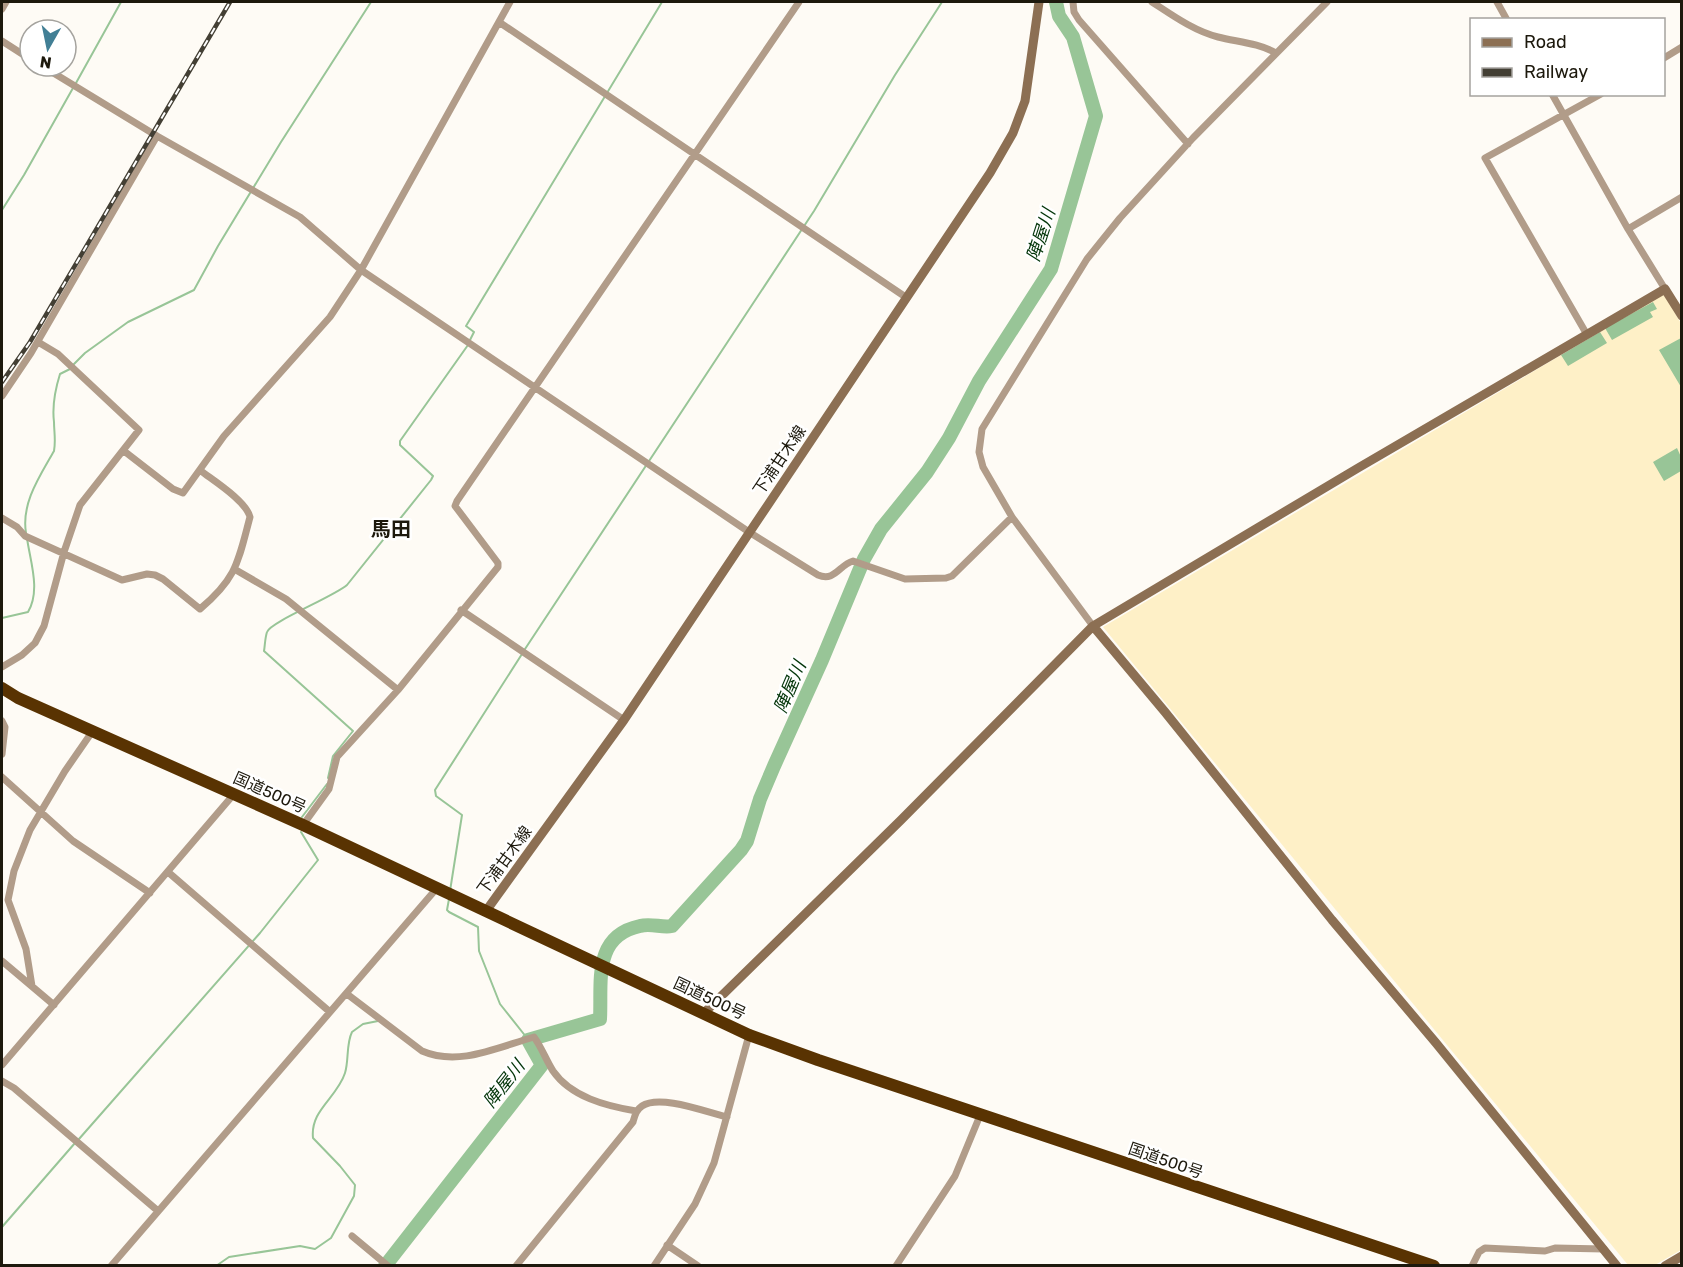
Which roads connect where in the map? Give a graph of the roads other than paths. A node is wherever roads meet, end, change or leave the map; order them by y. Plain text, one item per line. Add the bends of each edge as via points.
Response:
1 (6, 2) edge
2 (510, 2) edge
3 (799, 2) edge
4 (1039, 2) edge
5 (1073, 2) edge
6 (1152, 2) edge
7 (1327, 2) edge
8 (1501, 3) edge
9 (2, 9) edge
10 (1506, 18) edge
11 (499, 22) junction
12 (2, 41) edge
13 (1682, 47) edge
14 (18, 51) edge
15 (1276, 53) junction
16 (1665, 57) edge
17 (62, 78) edge
18 (1553, 96) edge
19 (1598, 96) edge
20 (1564, 116) junction
21 (157, 136) junction
22 (1188, 144) junction
23 (693, 154) junction
24 (1682, 197) edge
25 (1628, 229) junction
26 (361, 270) junction
27 (1665, 289) junction
28 (907, 298) junction
29 (1682, 316) edge
30 (1586, 333) junction
31 (38, 342) junction
32 (534, 388) junction
33 (2, 396) edge
34 (124, 451) junction
35 (201, 471) junction
36 (1012, 517) junction
37 (2, 518) edge
38 (748, 532) junction
39 (64, 552) junction
40 (236, 570) junction
41 (461, 610) junction
42 (1093, 626) junction
43 (2, 667) edge
44 (2, 688) edge
45 (398, 690) junction
46 (624, 720) junction
47 (2, 721) edge
48 (92, 732) junction
49 (2, 754) edge
50 (2, 777) edge
51 (234, 794) junction
52 (41, 811) junction
53 (303, 825) junction
54 (168, 872) junction
55 (437, 888) junction
56 (150, 893) junction
57 (486, 911) junction
58 (2, 961) edge
59 (32, 986) junction
60 (347, 994) junction
61 (54, 1005) junction
62 (330, 1012) junction
63 (704, 1013) junction
64 (750, 1035) junction
65 (2, 1065) edge
66 (2, 1081) edge
67 (636, 1111) junction
68 (981, 1113) junction
69 (727, 1117) junction
70 (158, 1211) junction
71 (352, 1236) dead end
72 (668, 1245) junction
73 (1604, 1249) junction
74 (1682, 1256) edge
75 (111, 1266) edge
76 (388, 1266) edge
77 (516, 1266) edge
78 (654, 1266) edge
79 (698, 1266) edge
80 (896, 1266) edge
81 (1434, 1266) edge
82 (1472, 1266) edge
83 (1617, 1266) edge
84 (1665, 1266) edge

1 - 9 street
2 - 11 street
3 - 23 street
4 - 28 street, 下浦甘木線 via 1025,101 1013,133
5 - 22 street via 1079,20
6 - 15 street via 1215,37 1254,44
7 - 15 street
8 - 10 street
11 - 23 street
11 - 26 street
12 - 14 street
13 - 16 street
15 - 22 street
17 - 21 street
18 - 20 street
19 - 20 street
20 - 25 street
20 - 30 street via 1485,158
21 - 26 street via 300,218
21 - 31 street
22 - 36 street via 1102,239 982,429 983,466
23 - 28 street
23 - 32 street
24 - 25 street
25 - 27 street
26 - 32 street
26 - 35 street via 330,317 224,436
27 - 29 street
27 - 30 street
28 - 38 street, 下浦甘木線
30 - 42 street
31 - 33 street
31 - 34 street via 58,354 140,430
32 - 38 street
32 - 41 street via 455,506 498,563
34 - 35 street via 183,493
34 - 39 street via 80,505
35 - 40 street via 249,512
36 - 38 street via 946,578 905,579 854,561 834,575 823,577
36 - 42 street
37 - 39 street via 25,536
38 - 46 street, 下浦甘木線
39 - 40 street via 122,580 155,575 200,609 219,593
39 - 43 street via 44,626 22,656
40 - 45 street via 286,599
41 - 45 street
41 - 46 street
42 - 63 street
42 - 73 street
44 - 48 highway, 国道500号
45 - 53 street via 338,757 329,789
46 - 57 street, 下浦甘木線
47 - 49 street
48 - 51 highway, 国道500号
48 - 52 street
50 - 52 street
51 - 53 highway, 国道500号
51 - 54 street
52 - 56 street via 73,841
52 - 59 street via 19,853 8,900 26,948
53 - 55 highway, 国道500号
54 - 56 street
54 - 62 street
55 - 57 highway, 国道500号
55 - 60 street
56 - 61 street
57 - 63 highway, 国道500号
58 - 59 street
59 - 61 street
60 - 62 street
60 - 67 street via 435,1057 472,1055 534,1037 564,1085 610,1106
61 - 65 street
62 - 70 street
63 - 64 highway, 国道500号
64 - 68 highway, 国道500号
64 - 69 street
66 - 70 street
67 - 69 street via 660,1101
67 - 77 street via 633,1122
68 - 80 street via 955,1176
68 - 81 highway, 国道500号
69 - 72 street via 705,1185
70 - 75 street
71 - 76 street
72 - 78 street
72 - 79 street
73 - 82 street via 1485,1248
73 - 83 street
74 - 84 street

